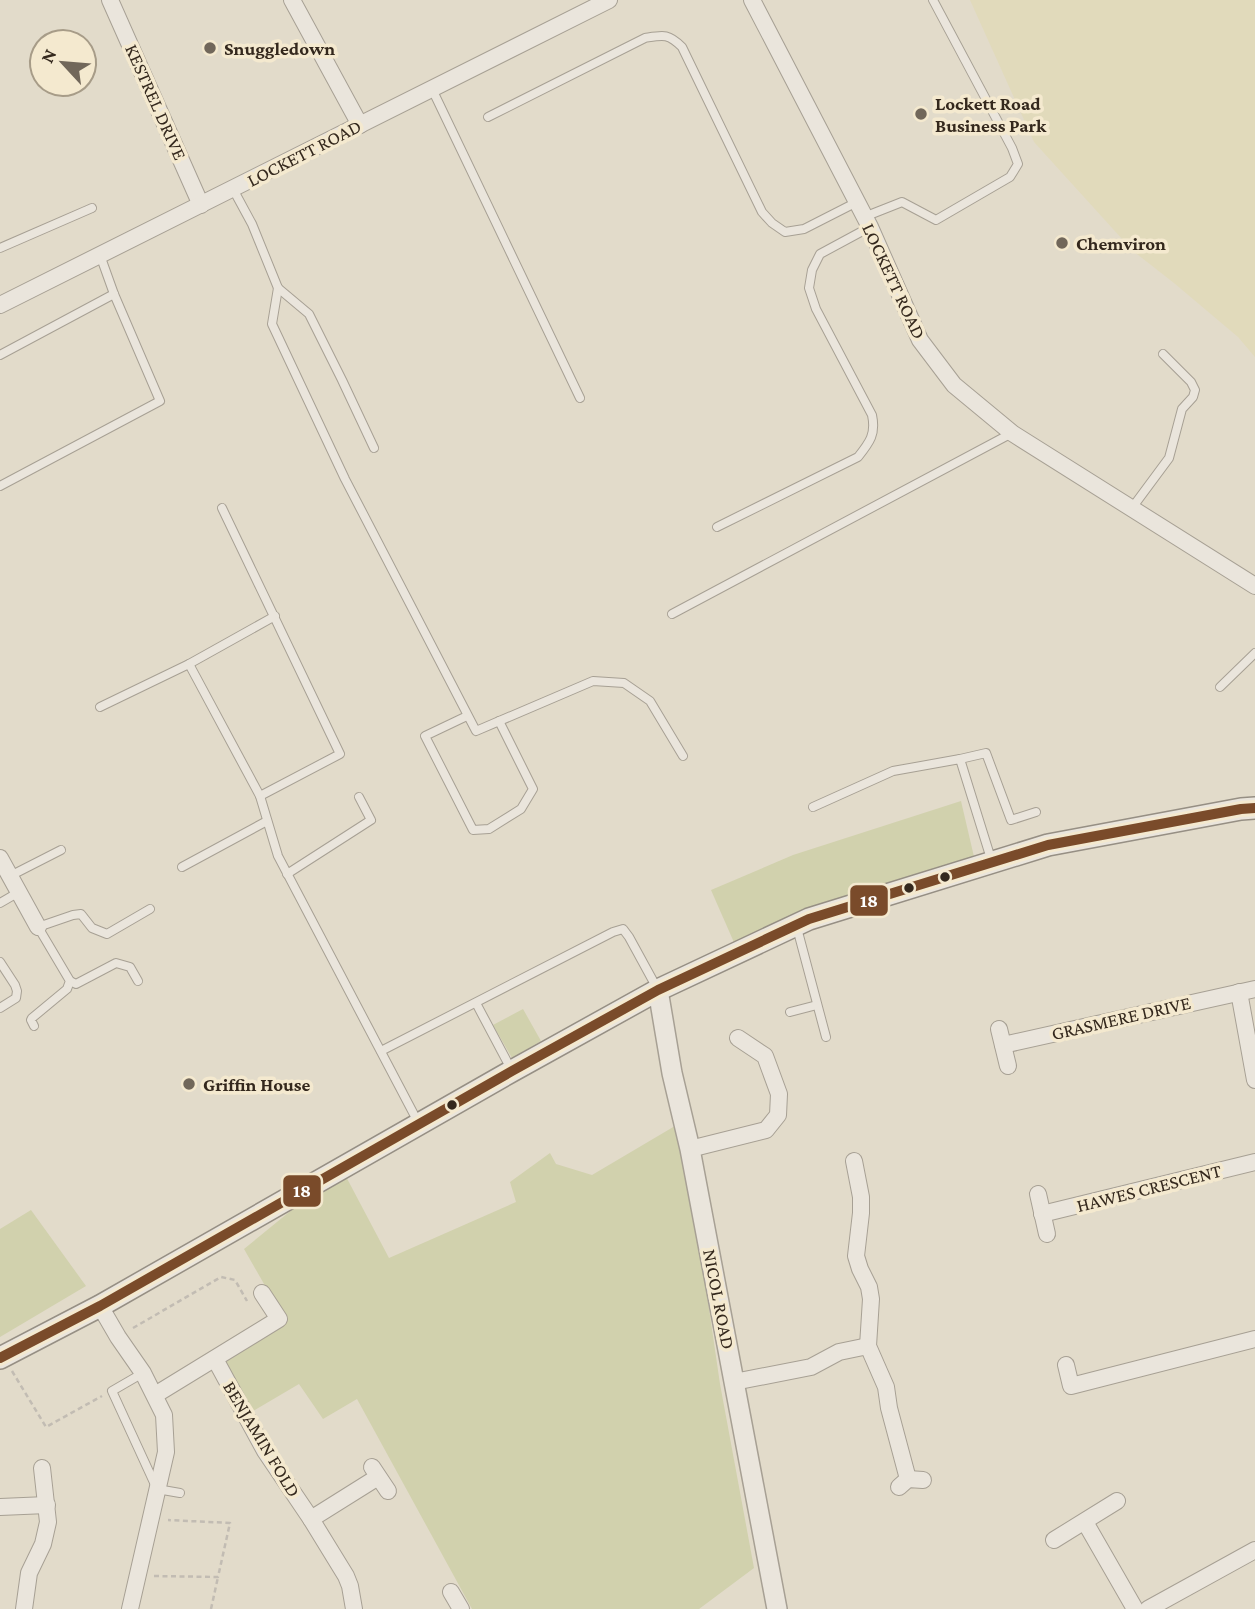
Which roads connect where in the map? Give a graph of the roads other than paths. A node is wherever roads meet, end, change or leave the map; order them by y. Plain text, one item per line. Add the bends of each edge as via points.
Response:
1 (110, 0) edge
2 (292, 0) edge
3 (609, 0) edge
4 (752, 0) edge
5 (933, 0) edge
6 (432, 89) junction
7 (488, 117) dead end
8 (360, 125) junction
9 (233, 189) junction
10 (201, 205) junction
11 (92, 208) dead end
12 (864, 215) junction
13 (0, 248) edge
14 (100, 255) junction
15 (278, 288) junction
16 (114, 294) junction
17 (0, 305) edge
18 (1163, 354) dead end
19 (0, 355) edge
20 (580, 398) dead end
21 (1012, 433) junction
22 (374, 448) dead end
23 (0, 486) edge
24 (222, 508) dead end
25 (1132, 508) junction
26 (717, 527) dead end
27 (1255, 586) edge
28 (672, 614) dead end
29 (275, 616) junction
30 (1253, 656) edge
31 (189, 664) junction
32 (1220, 687) dead end
33 (100, 707) dead end
34 (467, 716) junction
35 (499, 721) junction
36 (683, 756) dead end
37 (960, 759) junction
38 (260, 796) junction
39 (359, 797) dead end
40 (813, 807) dead end
41 (1255, 808) edge
42 (1036, 812) dead end
43 (267, 821) junction
44 (61, 850) dead end
45 (0, 858) edge
46 (992, 862) junction
47 (182, 867) dead end
48 (287, 874) junction
49 (10, 876) junction
50 (19, 892) junction
51 (0, 903) edge
52 (150, 909) dead end
53 (797, 925) junction
54 (38, 927) junction
55 (0, 962) edge
56 (70, 981) junction
57 (138, 981) dead end
58 (658, 990) junction
59 (1247, 991) edge
60 (477, 1003) junction
61 (817, 1005) junction
62 (0, 1008) edge
63 (790, 1013) dead end
64 (34, 1026) dead end
65 (825, 1037) dead end
66 (738, 1038) dead end
67 (381, 1051) junction
68 (1008, 1066) dead end
69 (512, 1071) junction
70 (1255, 1080) edge
71 (419, 1124) junction
72 (690, 1149) junction
73 (853, 1160) dead end
74 (1255, 1162) edge
75 (1038, 1194) dead end
76 (1042, 1214) junction
77 (1048, 1234) dead end
78 (262, 1293) dead end
79 (100, 1306) junction
80 (1255, 1339) edge
81 (868, 1346) junction
82 (2, 1357) edge
83 (215, 1359) junction
84 (1066, 1365) dead end
85 (143, 1373) junction
86 (734, 1382) junction
87 (155, 1395) junction
88 (42, 1468) dead end
89 (910, 1482) dead end
90 (157, 1489) junction
91 (388, 1491) dead end
92 (180, 1493) dead end
93 (1118, 1501) dead end
94 (47, 1504) junction
95 (0, 1507) edge
96 (311, 1519) junction
97 (1085, 1522) junction
98 (1054, 1540) dead end
99 (1255, 1550) edge
100 (24, 1609) edge
101 (130, 1609) edge
102 (354, 1609) edge
103 (777, 1609) edge
104 (1135, 1609) edge
105 (1148, 1609) edge

1 - 10 street, KESTREL DRIVE
2 - 8 street
3 - 6 street, LOCKETT ROAD
4 - 12 street, LOCKETT ROAD
5 - 12 lane via 1018,164 1010,177 936,220 902,202
6 - 8 street, LOCKETT ROAD
6 - 20 lane
7 - 12 lane via 645,38 673,38 682,47 762,212 772,223 785,232
8 - 9 street, LOCKETT ROAD
9 - 10 street, LOCKETT ROAD
9 - 15 lane
10 - 14 street, LOCKETT ROAD
11 - 13 lane
12 - 21 street, LOCKETT ROAD via 920,340 954,385
12 - 26 lane via 820,254 809,288 872,415 869,443 858,457
14 - 16 lane
14 - 17 street, LOCKETT ROAD
15 - 22 lane via 309,314
15 - 34 lane via 272,324
16 - 19 lane
16 - 23 lane via 160,401
18 - 25 lane via 1195,390 1182,409 1170,458
21 - 25 street, LOCKETT ROAD
21 - 28 lane
24 - 29 lane
25 - 27 street, LOCKETT ROAD
29 - 31 lane
29 - 38 lane via 340,754
30 - 32 lane
31 - 33 lane
31 - 38 lane
34 - 35 lane via 476,731
34 - 35 lane via 425,736 473,830 489,829 521,809 533,789
35 - 36 lane via 593,681 624,682 650,701
37 - 40 lane via 893,771
37 - 42 lane via 986,753 1011,820
37 - 46 lane
38 - 43 lane
39 - 48 lane via 371,820
41 - 46 main road via 1048,845
43 - 47 lane
43 - 48 lane
44 - 49 lane
45 - 49 street
46 - 53 main road
48 - 67 lane
49 - 50 street
50 - 51 lane
50 - 54 street
52 - 54 lane via 107,934 92,928 81,914
53 - 58 main road
53 - 61 lane
54 - 56 lane
55 - 62 lane via 17,990 16,998
56 - 57 lane via 76,984 116,963 130,967
56 - 64 lane via 67,989 32,1018
58 - 60 lane via 623,929
58 - 69 main road
58 - 72 street, NICOL ROAD
59 - 68 street, GRASMERE DRIVE via 1001,1037
59 - 70 street
60 - 67 lane
60 - 69 lane
61 - 63 lane
61 - 65 lane
66 - 72 street via 765,1056 779,1094 778,1115 766,1130
67 - 71 lane
69 - 71 main road
71 - 79 main road
72 - 86 street, NICOL ROAD
73 - 81 street via 861,1205 856,1256 871,1299
74 - 76 street, HAWES CRESCENT
75 - 76 street
76 - 77 street
78 - 83 street, BENJAMIN FOLD via 279,1319
79 - 82 main road
79 - 85 street
80 - 84 street via 1072,1386
81 - 86 street via 839,1352 811,1367
81 - 89 street via 886,1387
83 - 87 street, BENJAMIN FOLD
83 - 96 street, BENJAMIN FOLD via 265,1451
85 - 87 street
85 - 90 lane via 111,1391
86 - 103 street, NICOL ROAD
87 - 90 street via 164,1415 166,1452
88 - 94 street
90 - 92 lane
90 - 101 street
91 - 96 street, BENJAMIN FOLD via 375,1472
93 - 97 street
94 - 95 street
94 - 100 street via 46,1534 29,1573
96 - 102 street, BENJAMIN FOLD via 346,1576
97 - 98 street
97 - 104 street
99 - 105 street

